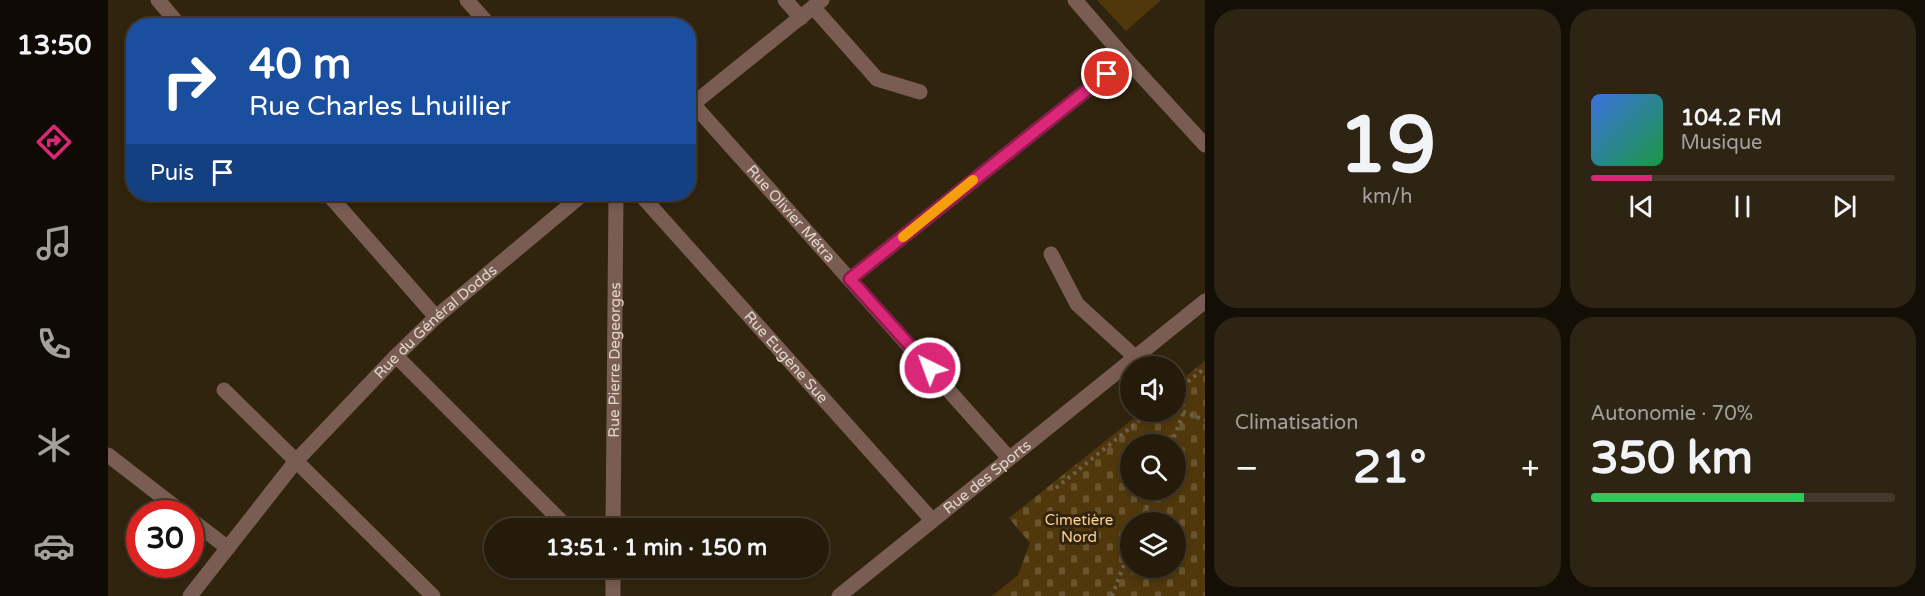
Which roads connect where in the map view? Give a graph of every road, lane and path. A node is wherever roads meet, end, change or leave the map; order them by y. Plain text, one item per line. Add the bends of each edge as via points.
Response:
1 (158, 0) edge
2 (467, 0) edge
3 (784, 0) edge
4 (1075, 0) edge
5 (818, 4) edge
6 (173, 18) edge
7 (483, 18) edge
8 (801, 18) junction
9 (1126, 59) junction
10 (920, 92) dead end
11 (696, 102) edge
12 (696, 111) edge
13 (1205, 145) edge
14 (334, 201) edge
15 (575, 201) edge
16 (616, 201) edge
17 (646, 201) edge
18 (1051, 254) dead end
19 (850, 279) junction
20 (1205, 301) edge
21 (436, 317) junction
22 (396, 356) junction
23 (1135, 356) edge
24 (1137, 356) edge
25 (1205, 368) edge
26 (1120, 370) edge
27 (1186, 383) edge
28 (224, 390) dead end
29 (1186, 413) edge
30 (1205, 420) edge
31 (1137, 422) edge
32 (108, 455) edge
33 (1009, 458) junction
34 (296, 461) junction
35 (1056, 488) dead end
36 (166, 500) edge
37 (558, 518) edge
38 (613, 518) edge
39 (932, 520) junction
40 (204, 530) edge
41 (228, 548) junction
42 (1120, 575) edge
43 (612, 578) edge
44 (198, 593) edge
45 (433, 596) edge
46 (613, 596) edge
47 (839, 596) edge
48 (1112, 596) edge

1 - 6 street
2 - 7 street
3 - 8 street
4 - 9 street
5 - 8 street
5 - 10 street via 877,79
8 - 11 street
9 - 13 street
9 - 19 street
12 - 19 street, Rue Olivier Métra
14 - 21 street
15 - 21 street, Rue du Général Dodds
16 - 38 street, Rue Pierre Degeorges
17 - 39 street, Rue Eugène Sue
18 - 23 street via 1077,304
19 - 33 street, Rue Olivier Métra
20 - 24 street, Rue des Sports
21 - 22 street, Rue du Général Dodds
22 - 34 street, Rue du Général Dodds
22 - 37 street
25 - 27 path
26 - 33 street, Rue des Sports
28 - 34 street
29 - 30 path
31 - 35 path
32 - 36 street
33 - 39 street, Rue des Sports
34 - 41 street, Rue du Général Dodds
34 - 45 street
39 - 47 street, Rue des Sports
40 - 41 street
41 - 44 street, Rue du Général Dodds
42 - 48 path
43 - 46 street

